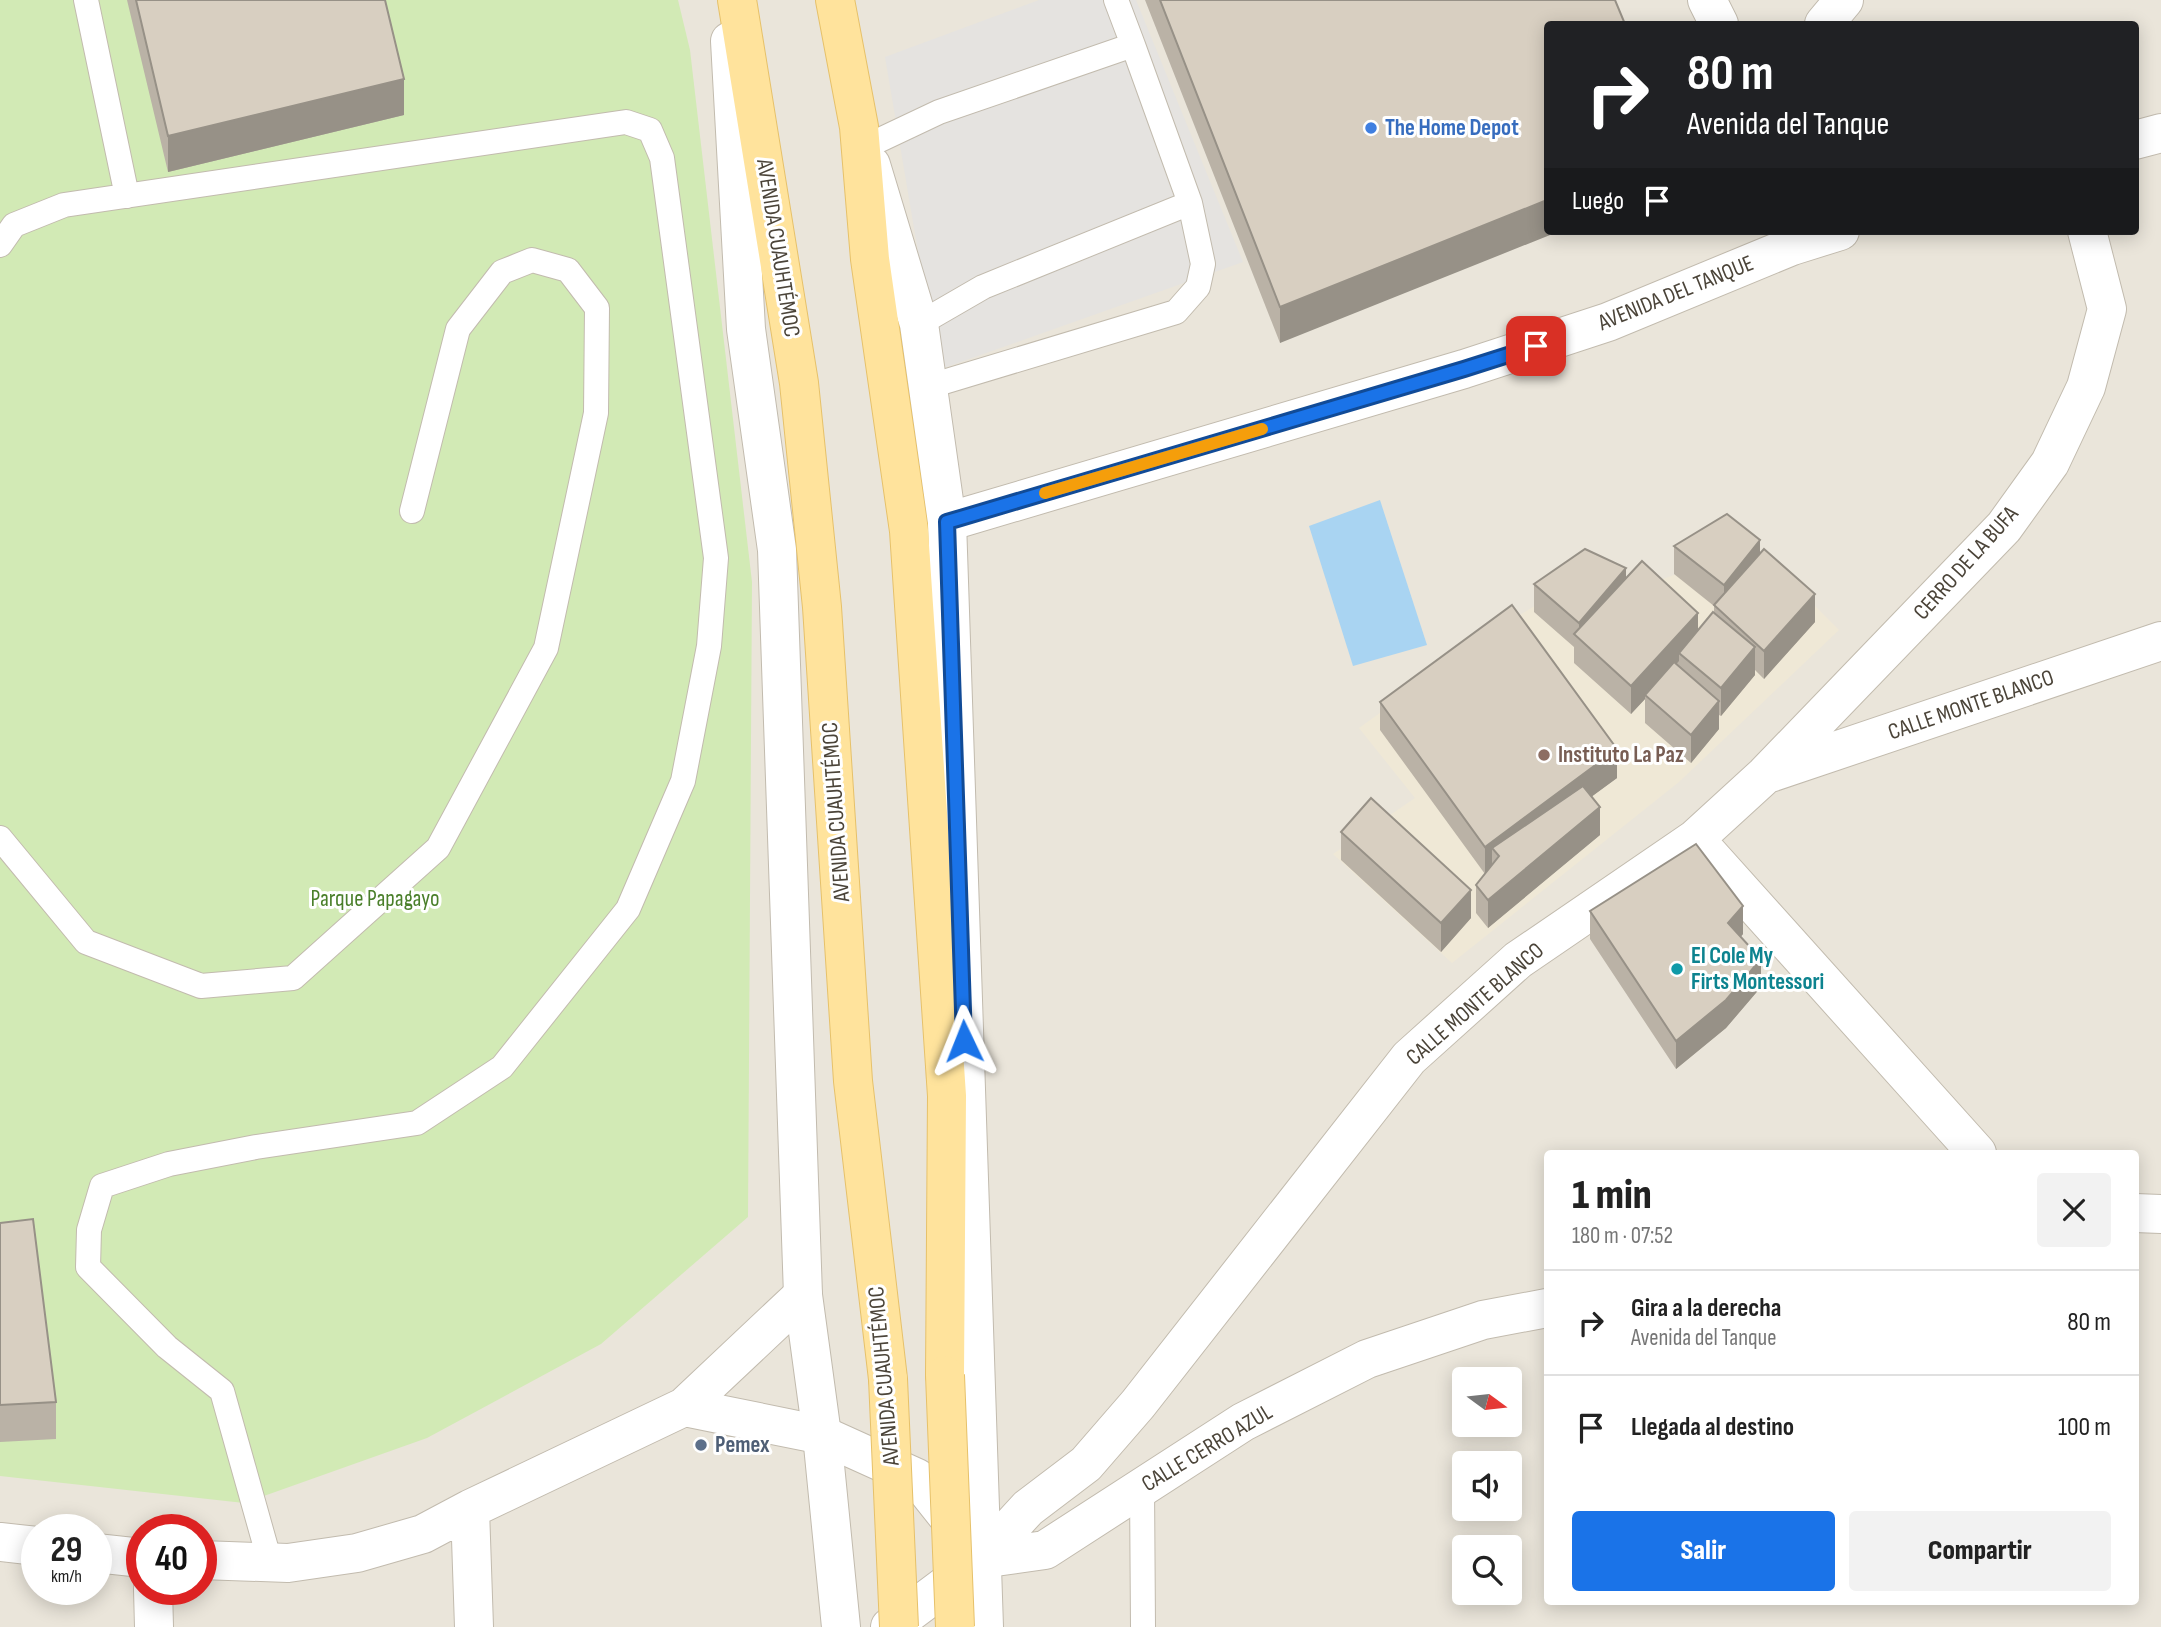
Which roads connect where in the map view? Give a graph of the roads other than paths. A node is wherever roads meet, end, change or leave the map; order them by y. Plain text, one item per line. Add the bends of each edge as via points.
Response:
1 (86, 0) edge
2 (727, 0) edge
3 (737, 0) edge
4 (1116, 0) edge
5 (1707, 0) edge
6 (1844, 0) edge
7 (838, 1) edge
8 (1718, 21) edge
9 (1826, 21) edge
10 (1133, 45) junction
11 (2161, 133) edge
12 (862, 137) junction
13 (2139, 139) edge
14 (127, 196) junction
15 (1190, 203) junction
16 (1815, 235) edge
17 (2088, 235) edge
18 (1790, 239) edge
19 (0, 245) edge
20 (919, 324) junction
21 (927, 387) junction
22 (412, 511) dead end
23 (947, 522) junction
24 (2159, 647) edge
25 (1765, 775) junction
26 (0, 838) edge
27 (1695, 839) junction
28 (1974, 1150) edge
29 (2139, 1213) edge
30 (2161, 1214) edge
31 (803, 1295) junction
32 (1544, 1309) edge
33 (684, 1407) junction
34 (822, 1435) junction
35 (1142, 1488) junction
36 (470, 1509) junction
37 (0, 1542) edge
38 (21, 1544) edge
39 (981, 1559) junction
40 (217, 1560) edge
41 (270, 1562) junction
42 (153, 1605) edge
43 (154, 1627) edge
44 (474, 1627) edge
45 (841, 1627) edge
46 (890, 1627) edge
47 (899, 1627) edge
48 (955, 1627) edge
49 (984, 1627) edge
50 (1143, 1627) edge

1 - 14 lane
2 - 31 street via 746,329 777,551
3 - 47 main road, AVENIDA CUAUHTÉMOC, bridge via 799,383 822,607 853,1081 888,1380
4 - 10 lane
5 - 8 street
6 - 9 street
7 - 12 main road
10 - 12 lane
10 - 15 lane
11 - 13 street
12 - 20 street
12 - 48 main road, bridge via 870,259 910,544 947,1096 945,1375
14 - 19 lane via 64,205 14,225
14 - 41 lane via 626,122 650,130 662,158 716,558 709,646 683,781 628,909 502,1067 417,1123 169,1164 102,1186 89,1230 88,1267 167,1347 222,1391
15 - 20 lane via 983,287
15 - 21 lane via 1203,264 1198,287 1176,312
16 - 18 street, AVENIDA DEL TANQUE
17 - 25 street, CERRO DE LA BUFA via 2107,309 2086,387 2050,463 2004,527
18 - 23 street, AVENIDA DEL TANQUE via 1608,322
20 - 21 street
21 - 23 street
22 - 26 lane via 458,329 502,272 532,260 568,270 597,308 596,413 546,648 438,848 293,978 201,986 86,942
23 - 39 street
24 - 25 street, CALLE MONTE BLANCO
25 - 27 street, CALLE MONTE BLANCO
27 - 28 street
27 - 39 street, CALLE MONTE BLANCO via 1518,960 1409,1058 1138,1404 1086,1464 1028,1508
29 - 30 street
31 - 33 street
31 - 34 street
32 - 35 street, CALLE CERRO AZUL via 1483,1321 1367,1359 1243,1422
33 - 34 street
33 - 36 street
34 - 39 street via 917,1478
34 - 45 street
35 - 39 street, CALLE CERRO AZUL via 1045,1550
35 - 50 lane
36 - 41 street via 423,1534 357,1553
36 - 44 street
37 - 38 street
39 - 46 street, CALLE CERRO AZUL
39 - 49 street
40 - 41 street
42 - 43 street

